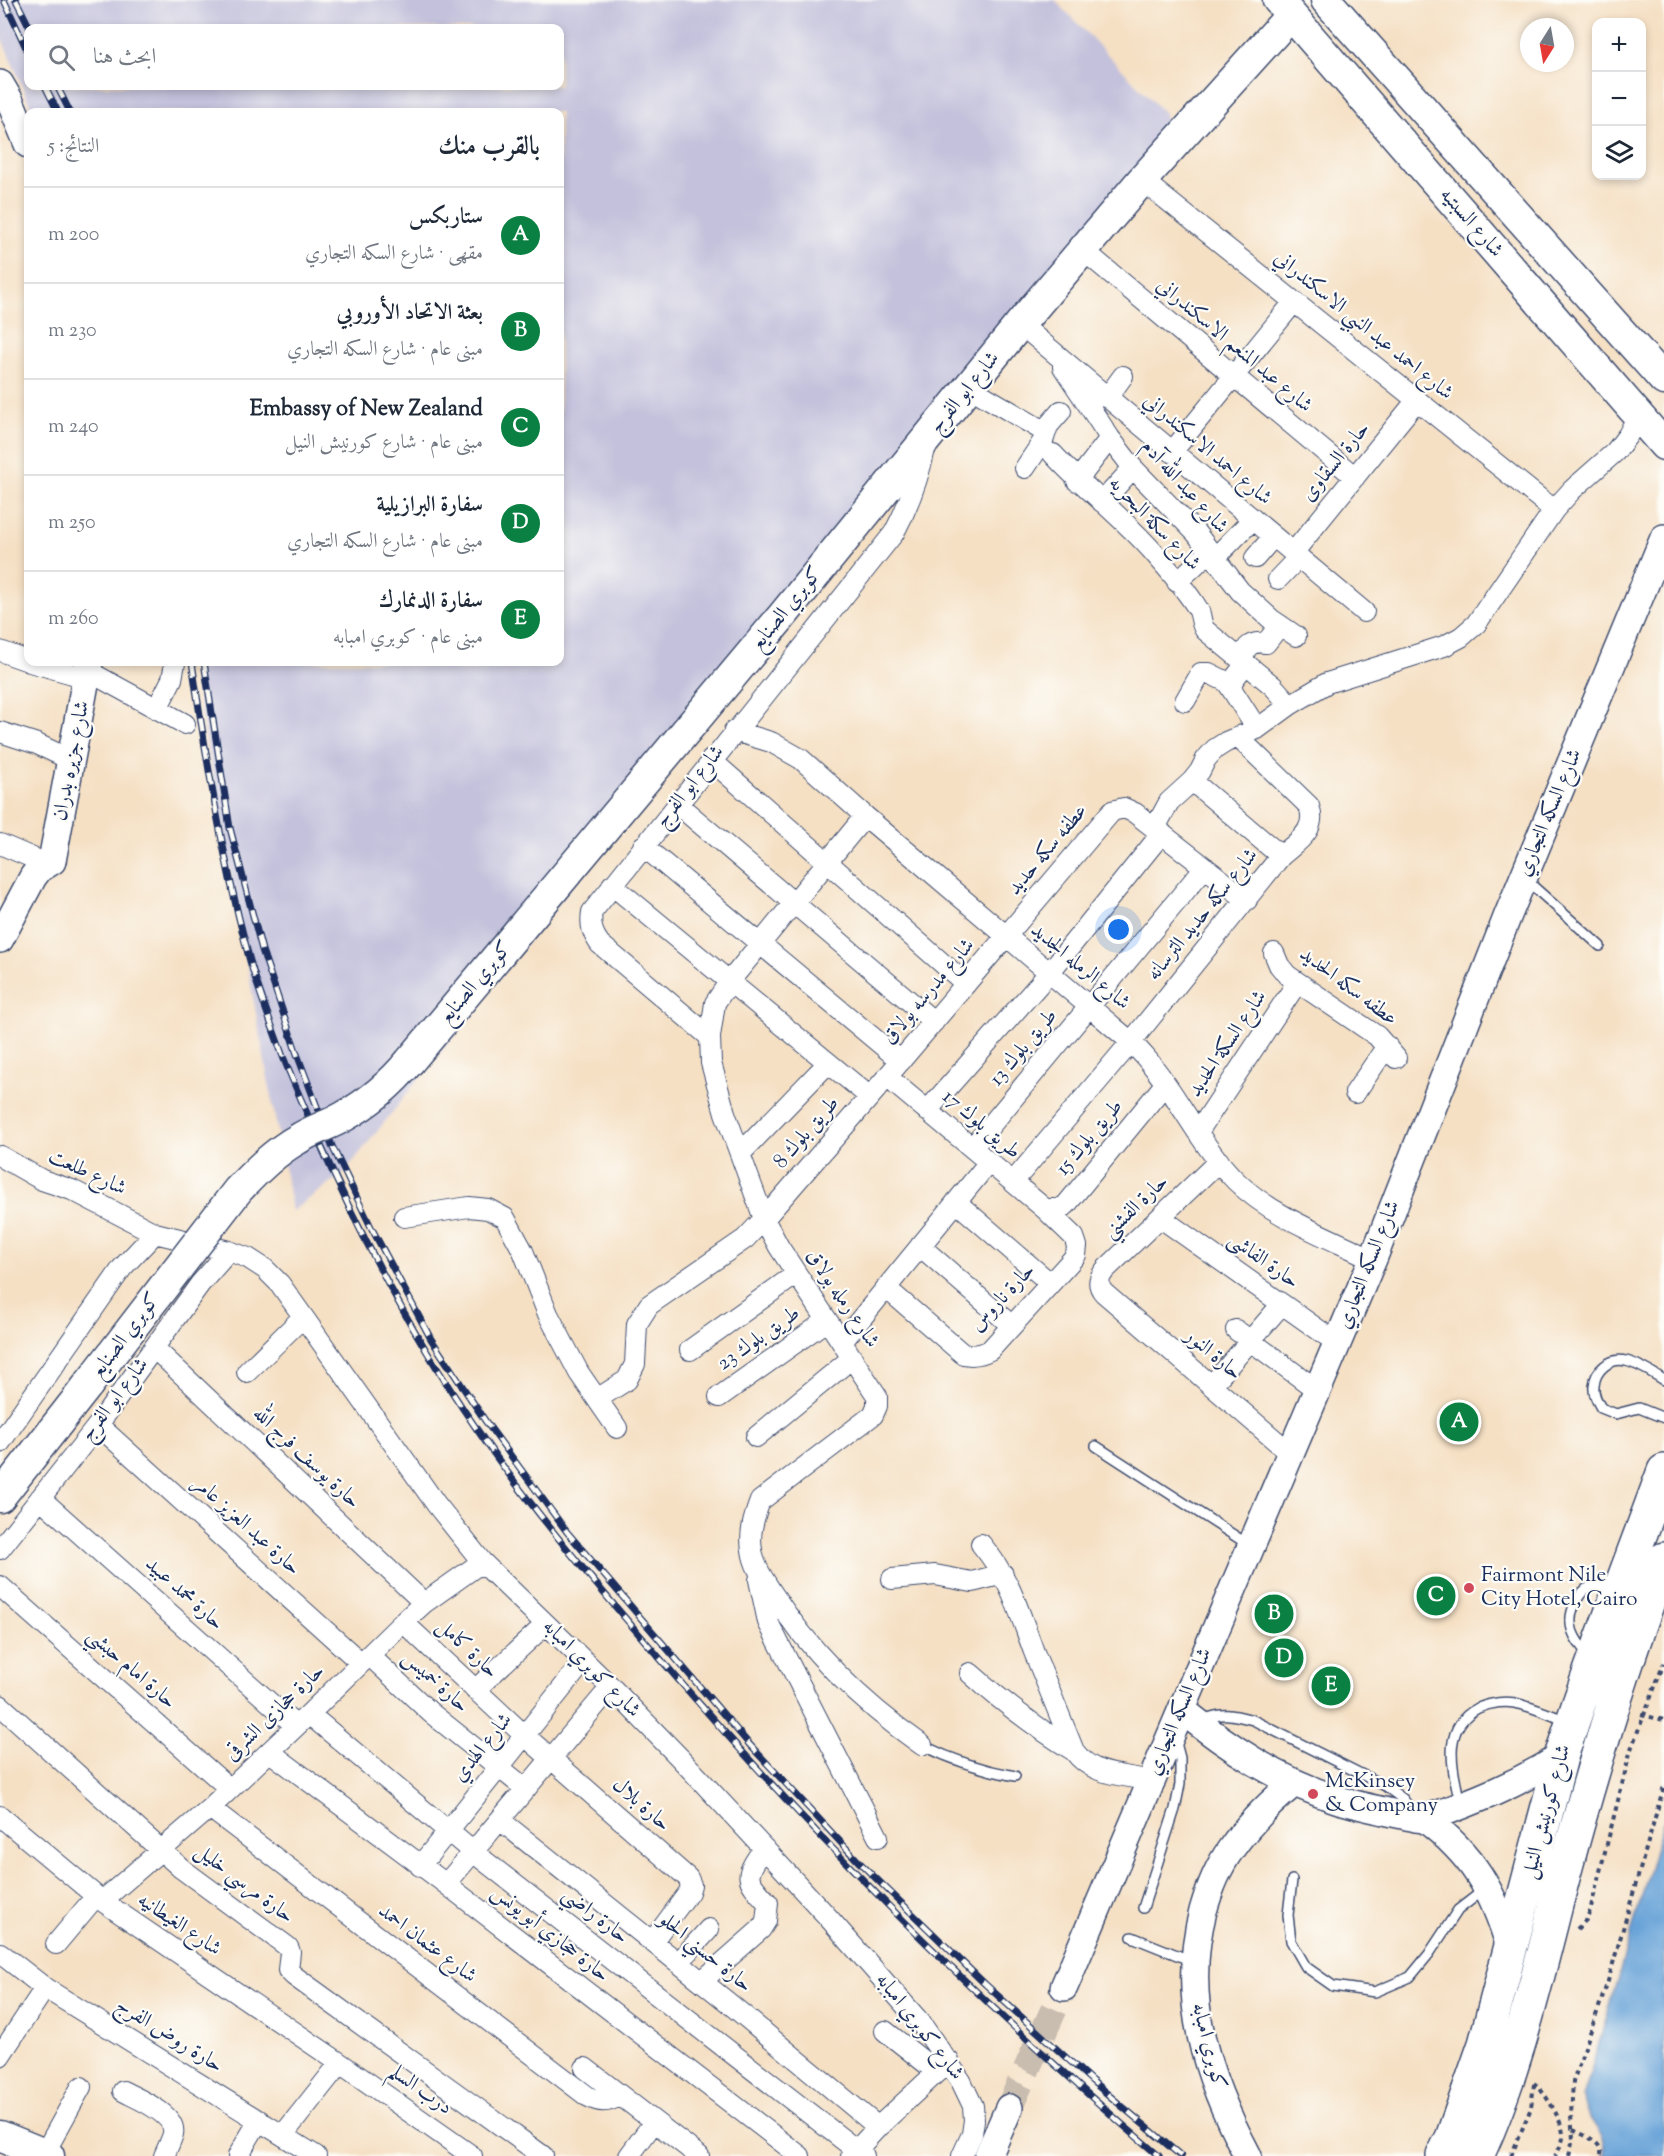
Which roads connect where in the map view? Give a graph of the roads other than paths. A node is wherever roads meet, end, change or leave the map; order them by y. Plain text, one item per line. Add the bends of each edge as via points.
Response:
1 (1326, 0) edge
2 (1285, 7) edge
3 (0, 84) edge
4 (24, 134) edge
5 (1142, 180) junction
6 (1083, 250) junction
7 (1294, 302) junction
8 (1020, 324) junction
9 (1055, 354) junction
10 (1123, 376) dead end
11 (1233, 377) junction
12 (1664, 380) edge
13 (969, 387) junction
14 (1107, 398) junction
15 (1417, 400) junction
16 (1061, 411) dead end
17 (1638, 416) junction
18 (1045, 432) junction
19 (927, 436) junction
20 (1110, 438) junction
21 (1664, 445) edge
22 (1172, 452) junction
23 (1053, 454) dead end
24 (1025, 468) dead end
25 (1133, 468) junction
26 (1355, 477) junction
27 (1077, 481) junction
28 (1102, 502) junction
29 (1554, 510) junction
30 (1252, 519) junction
31 (1274, 537) junction
32 (1664, 538) edge
33 (1213, 555) junction
34 (1295, 555) junction
35 (1255, 558) dead end
36 (1278, 579) dead end
37 (1178, 582) junction
38 (1364, 612) dead end
39 (0, 651) edge
40 (24, 659) edge
41 (1244, 663) junction
42 (62, 666) edge
43 (178, 666) edge
44 (88, 670) edge
45 (1227, 682) junction
46 (1185, 701) dead end
47 (1290, 705) junction
48 (157, 708) junction
49 (185, 724) dead end
50 (1257, 729) junction
51 (734, 731) junction
52 (0, 732) edge
53 (1239, 738) junction
54 (71, 760) junction
55 (711, 760) junction
56 (1192, 781) junction
57 (677, 804) junction
58 (865, 816) junction
59 (1158, 831) junction
60 (0, 844) edge
61 (643, 846) junction
62 (1281, 856) junction
63 (50, 862) junction
64 (827, 862) junction
65 (1205, 867) junction
66 (1523, 878) junction
67 (612, 885) junction
68 (1247, 900) junction
69 (794, 903) junction
70 (1006, 937) junction
71 (0, 939) edge
72 (760, 944) junction
73 (1599, 946) dead end
74 (1274, 953) dead end
75 (1049, 973) junction
76 (729, 982) junction
77 (1297, 983) junction
78 (966, 984) junction
79 (1089, 1008) junction
80 (934, 1022) junction
81 (710, 1037) junction
82 (1131, 1042) junction
83 (901, 1061) junction
84 (828, 1063) junction
85 (887, 1077) junction
86 (1165, 1084) junction
87 (1355, 1093) dead end
88 (870, 1097) junction
89 (927, 1111) junction
90 (1198, 1132) junction
91 (972, 1148) junction
92 (740, 1154) junction
93 (0, 1156) edge
94 (1219, 1161) junction
95 (989, 1162) junction
96 (1013, 1182) junction
97 (956, 1202) junction
98 (1045, 1209) junction
99 (404, 1217) dead end
100 (1161, 1218) junction
101 (764, 1219) junction
102 (155, 1233) junction
103 (920, 1246) junction
104 (229, 1251) junction
105 (1373, 1259) junction
106 (795, 1275) junction
107 (1050, 1284) junction
108 (886, 1288) junction
109 (1104, 1293) joint
110 (1282, 1304) junction
111 (303, 1317) junction
112 (826, 1321) junction
113 (1012, 1326) junction
114 (1243, 1336) junction
115 (1337, 1343) junction
116 (154, 1348) junction
117 (690, 1350) dead end
118 (847, 1350) junction
119 (247, 1372) dead end
120 (1664, 1380) edge
121 (1212, 1385) junction
122 (1317, 1390) junction
123 (719, 1397) dead end
124 (597, 1399) junction
125 (1664, 1418) edge
126 (98, 1425) junction
127 (616, 1428) dead end
128 (756, 1437) dead end
129 (0, 1443) edge
130 (1096, 1446) dead end
131 (1290, 1453) junction
132 (1664, 1471) edge
133 (0, 1497) edge
134 (40, 1497) junction
135 (981, 1544) dead end
136 (1251, 1546) junction
137 (0, 1549) edge
138 (1664, 1558) edge
139 (482, 1562) junction
140 (756, 1566) junction
141 (1003, 1574) junction
142 (892, 1579) dead end
143 (0, 1586) edge
144 (424, 1603) junction
145 (403, 1622) junction
146 (546, 1624) junction
147 (365, 1659) junction
148 (584, 1661) junction
149 (970, 1673) dead end
150 (611, 1687) junction
151 (475, 1690) junction
152 (0, 1705) edge
153 (303, 1720) junction
154 (1184, 1721) junction
155 (1572, 1723) junction
156 (524, 1735) junction
157 (922, 1745) joint
158 (1074, 1751) junction
159 (270, 1752) junction
160 (1561, 1757) junction
161 (551, 1759) junction
162 (499, 1768) junction
163 (1015, 1776) dead end
164 (1151, 1781) junction
165 (1294, 1783) junction
166 (230, 1789) junction
167 (526, 1789) junction
168 (1461, 1806) junction
169 (210, 1808) junction
170 (0, 1816) edge
171 (1421, 1818) junction
172 (500, 1820) junction
173 (448, 1831) junction
174 (878, 1837) dead end
175 (764, 1848) junction
176 (161, 1850) junction
177 (473, 1852) junction
178 (420, 1866) junction
179 (1292, 1880) dead end
180 (446, 1884) junction
181 (1487, 1887) junction
182 (99, 1899) junction
183 (1143, 1908) dead end
184 (709, 1929) dead end
185 (1132, 1937) dead end
186 (652, 1942) junction
187 (56, 1944) dead end
188 (1510, 1947) junction
189 (0, 1953) edge
190 (678, 1962) junction
191 (1195, 1962) junction
192 (702, 1981) junction
193 (1064, 1987) tunnel mouth
194 (45, 1988) junction
195 (885, 2031) dead end
196 (0, 2056) edge
197 (340, 2063) junction
198 (943, 2067) junction
199 (585, 2068) dead end
200 (81, 2087) dead end
201 (123, 2091) dead end
202 (619, 2096) junction
203 (1009, 2108) tunnel mouth
204 (259, 2120) junction
205 (654, 2122) junction
206 (878, 2127) junction
207 (283, 2135) junction
208 (0, 2136) edge
209 (858, 2154) edge
210 (46, 2155) edge
211 (164, 2156) edge
212 (238, 2156) edge
213 (316, 2156) edge
214 (472, 2156) edge
215 (543, 2156) edge
216 (629, 2156) edge
217 (699, 2156) edge
218 (800, 2156) edge
219 (962, 2156) edge
220 (988, 2156) edge
221 (1248, 2156) edge
222 (1443, 2156) edge
223 (1476, 2156) edge

1 - 12 main road, شارع السبتيه
2 - 5 main road, شارع ابو الفرج
2 - 17 main road, شارع السبتيه
3 - 4 street
5 - 6 main road, شارع ابو الفرج
5 - 7 street, شارع احمد عبد النبي الاسكندراني
6 - 8 main road, شارع ابو الفرج
6 - 11 street, شارع عبد المنعم الاسكندراني
7 - 11 street
7 - 15 street, شارع احمد عبد النبي الاسكندراني
8 - 9 street, شارع احمد الاسكندراني
8 - 13 main road, شارع ابو الفرج
9 - 14 street, شارع احمد الاسكندراني
9 - 20 street, شارع عبد الله آدم
10 - 14 street
11 - 22 street
11 - 26 street, شارع عبد المنعم الاسكندراني
13 - 18 street
13 - 19 main road, شارع ابو الفرج
14 - 22 street, شارع احمد الاسكندراني
15 - 26 street, حارة السقاوى
15 - 29 street, شارع احمد عبد النبي الاسكندراني
16 - 18 street
17 - 21 main road, شارع السبتيه
17 - 29 street via 1615,452
18 - 24 street
19 - 51 street, شارع ابو الفرج via 916,485 894,533
19 - 133 main road, كوبري الصنايع, bridge via 783,615 391,1083 369,1102 276,1153 238,1190
20 - 25 street, شارع عبد الله آدم
20 - 27 street
22 - 30 street, شارع احمد الاسكندراني
23 - 27 street, شارع سكة البحريه
25 - 28 street
25 - 33 street, شارع عبد الله آدم
26 - 34 street, حارة السقاوى
27 - 28 street, شارع سكة البحريه
28 - 37 street, شارع سكة البحريه
29 - 47 street via 1476,624 1461,637 1327,683
30 - 31 street, شارع احمد الاسكندراني
30 - 33 street
31 - 34 street, شارع احمد الاسكندراني
31 - 35 street
32 - 66 street, شارع السكه التجاري
33 - 37 street
33 - 41 street, شارع عبد الله آدم via 1240,591 1288,631 1266,643 1250,645
34 - 36 street, حارة السقاوى
34 - 38 street, شارع احمد الاسكندراني
37 - 41 street, شارع سكة البحريه via 1198,609 1205,630
39 - 40 street
41 - 45 street via 1234,679
41 - 47 street, شارع سكة البحريه
42 - 44 street
43 - 48 street
44 - 48 street
44 - 54 street, شارع جزيره بدران
45 - 46 street via 1201,673
45 - 50 street
47 - 50 street
48 - 49 street
50 - 53 street
51 - 55 street, شارع ابو الفرج
51 - 58 street, شارع الرمله الجديد via 771,742 801,759
52 - 54 street
53 - 56 street via 1215,749
53 - 62 street, شارع سكه حديد الترسانه via 1309,806 1313,817 1310,828
54 - 63 street, شارع جزيره بدران
55 - 57 street, شارع ابو الفرج
55 - 64 street
56 - 59 street via 1169,802
56 - 62 street
57 - 61 street, شارع ابو الفرج
57 - 69 street
58 - 64 street, شارع رمله بولاق
58 - 70 street, شارع الرمله الجديد
59 - 65 street, عطفه سكه حديد
59 - 70 street, عطفه سكه حديد via 1124,808 1112,811
59 - 75 street
60 - 63 street
61 - 67 street, شارع ابو الفرج
61 - 72 street
62 - 68 street, شارع سكه حديد الترسانه
63 - 71 street via 33,878
64 - 69 street, شارع رمله بولاق
64 - 78 street
65 - 68 street, عطفه سكه حديد
65 - 79 street, طريق بلوك 13
66 - 73 lane
66 - 105 street, شارع السكه التجاري
67 - 76 street
67 - 81 street, شارع ابو الفرج via 592,912 593,935
68 - 82 street, شارع سكه حديد الترسانه
69 - 72 street, شارع رمله بولاق
69 - 80 street
70 - 75 street, شارع الرمله الجديد
70 - 78 street, شارع مدرسه بولاق
72 - 76 street, شارع رمله بولاق
72 - 83 street
74 - 77 street, عطفه سكه الحديد via 1279,965
75 - 79 street, شارع الرمله الجديد
75 - 89 street
76 - 81 street, شارع رمله بولاق via 715,1002
76 - 84 street
77 - 87 street, عطفه سكه الحديد via 1377,1036 1392,1052
77 - 90 street, شارع السكة الحديد
78 - 80 street, شارع مدرسه بولاق
79 - 82 street, شارع الرمله الجديد
79 - 91 street, طريق بلوك 13
80 - 83 street, شارع مدرسه بولاق
81 - 92 street, شارع رمله بولاق via 717,1089
82 - 86 street, شارع الرمله الجديد
82 - 96 street, شارع سكه حديد الترسانه
83 - 85 street, شارع مدرسه بولاق
84 - 88 street
84 - 92 street
85 - 88 street, طريق بلوك 8
85 - 89 street, طريق بلوك 17
86 - 90 street, شارع الرمله الجديد
86 - 98 street, طريق بلوك 15 via 1066,1205
88 - 101 street, طريق بلوك 8
89 - 91 street, طريق بلوك 17
90 - 94 street, شارع الرمله الجديد
91 - 95 street, طريق بلوك 17
92 - 101 street, شارع رمله بولاق
93 - 102 street, شارع طلعت
94 - 100 street, حارة الفشني
94 - 105 street, شارع الرمله الجديد via 1256,1199
95 - 96 street, طريق بلوك 17
95 - 97 street
96 - 98 street, طريق بلوك 17
97 - 103 street
97 - 107 street
98 - 107 street, حارة ناروس via 1074,1237 1077,1246 1076,1255
99 - 124 street via 469,1207 488,1209 505,1218 548,1314
100 - 109 street, حارة الفشني via 1102,1273 1099,1283
100 - 110 street, حارة الفاشى
101 - 106 street, شارع رمله بولاق
101 - 124 street, طريق بلوك 8 via 745,1239 649,1305 637,1324 635,1364 627,1380
102 - 104 street, شارع كوبري امبابه
102 - 129 street via 122,1268
103 - 108 street
103 - 113 street
104 - 111 street, شارع كوبري امبابه via 265,1269
104 - 116 street, شارع ابو الفرج
105 - 115 street, شارع السكه التجاري
106 - 112 street, شارع رمله بولاق
106 - 117 street
107 - 113 street, حارة ناروس
108 - 113 street, حارة ناروس via 963,1354 972,1356 990,1350
108 - 118 street
109 - 121 street, حارة النور
110 - 114 street
110 - 115 street, حارة الفاشى
111 - 119 street
111 - 139 street, شارع كوبري امبابه
112 - 118 street, شارع رمله بولاق
112 - 123 street, طريق بلوك 23
114 - 121 street
114 - 122 street
115 - 122 street, شارع السكه التجاري
116 - 126 street, شارع ابو الفرج
116 - 144 street, حارة يوسف فرج الله
118 - 128 street
118 - 140 street, شارع رمله بولاق via 877,1396 877,1406 865,1422 760,1501 751,1533
120 - 125 lane via 1626,1361 1613,1360 1603,1366 1593,1384 1601,1408 1616,1414 1639,1408
121 - 131 street, حارة النور
122 - 131 street, شارع السكه التجاري
124 - 127 street
126 - 134 street, شارع ابو الفرج
126 - 147 street, حارة عبد العزيز عامر
130 - 136 lane
131 - 136 street, شارع السكه التجاري
132 - 155 highway, شارع كورنيش النيل
134 - 137 street, شارع ابو الفرج
134 - 153 street, حارة محمد عبيد
135 - 141 street
136 - 154 street, شارع السكه التجاري
138 - 223 highway, شارع كورنيش النيل via 1592,1771 1517,2050
139 - 144 street, حارة حجازى الشرقى
139 - 146 street, شارع كوبري امبابه
140 - 157 street, شارع رمله بولاق via 783,1611 850,1688 884,1719
140 - 174 street via 768,1622
141 - 142 street via 972,1582 935,1575
141 - 158 street
143 - 166 street, حارة امام حبشي
144 - 145 street, حارة حجازى الشرقى
145 - 147 street, حارة حجازى الشرقى
145 - 151 street, حارة كامل
146 - 148 street, شارع كوبري امبابه
146 - 151 street
147 - 153 street, حارة حجازى الشرقى
147 - 162 street, حارة خميس
148 - 150 street, شارع كوبري امبابه
148 - 156 street, شارع الهدي
149 - 158 street via 1028,1722
150 - 161 street
150 - 175 street, شارع كوبري امبابه
151 - 156 street, حارة كامل
152 - 176 street, حارة مرسي خليل
153 - 159 street, حارة حجازى الشرقى
153 - 173 street, حارة راضي
154 - 164 street, شارع السكه التجاري
154 - 165 street
154 - 171 lane via 1233,1714 1253,1720 1384,1786
154 - 183 lane via 1175,1809
155 - 160 highway, شارع كورنيش النيل
155 - 168 lane via 1517,1703 1486,1705 1462,1719 1454,1733 1452,1749
156 - 161 street, حارة كامل
156 - 162 street, شارع الهدي
157 - 163 lane via 982,1770
158 - 164 street via 1094,1769
159 - 166 street, حارة حجازى الشرقى
159 - 178 street, حارة حجازي أبو يونس
160 - 168 street via 1496,1793
160 - 188 highway, شارع كورنيش النيل
161 - 167 street
161 - 186 street, حارة بلال via 688,1878 689,1892
162 - 167 street, حارة خميس
162 - 173 street, شارع الهدي
164 - 193 street, شارع السكه التجاري
165 - 171 street via 1336,1799
165 - 191 street, كوبري امبابه via 1258,1814 1229,1851 1209,1892
166 - 169 street, حارة حجازى الشرقى
167 - 172 street
168 - 171 street
169 - 176 street, حارة حجازى الشرقى
169 - 202 street, شارع عثمان احمد via 587,2096 609,2102
170 - 182 street, شارع الغيطانيه
171 - 181 street via 1449,1837
172 - 177 street
172 - 186 street, حارة حسني الحلو
173 - 177 street, حارة راضي
173 - 178 street, شارع الهدي
175 - 192 street via 749,1877 768,1903 766,1921
175 - 198 street, شارع كوبري امبابه via 920,2022
176 - 182 street, حارة حجازى الشرقى
176 - 215 street, حارة مرسي خليل via 288,1947 288,1970 294,1976
177 - 180 street
177 - 209 street, حارة راضي
178 - 180 street, حارة حجازي أبو يونس
179 - 181 lane via 1288,1915 1291,1941 1306,1967 1334,1986 1375,1992 1410,1977 1458,1910
180 - 218 street, حارة حجازي أبو يونس
181 - 188 street
182 - 187 street, حارة حجازى الشرقى
182 - 197 street, شارع الغيطانيه
184 - 190 street
185 - 191 lane
186 - 190 street, حارة حسني الحلو
188 - 222 highway, شارع كورنيش النيل via 1485,2044
189 - 194 street, حارة روض الفرج
190 - 192 street, حارة حسني الحلو
191 - 221 street, كوبري امبابه via 1199,2028 1210,2073
192 - 206 street, حارة حسني الحلو
194 - 196 street
194 - 204 street, حارة روض الفرج
195 - 198 street
197 - 207 street
197 - 214 street, درب السلم
198 - 206 street
198 - 219 street, شارع كوبري امبابه via 965,2087 973,2106 972,2134
199 - 202 street
200 - 210 street
201 - 211 street via 165,2114 172,2122 174,2132
202 - 205 street
203 - 220 street
204 - 207 street, حارة روض الفرج
204 - 212 street
205 - 216 street
205 - 217 street
206 - 209 street
207 - 213 street, حارة روض الفرج
208 - 210 main road

